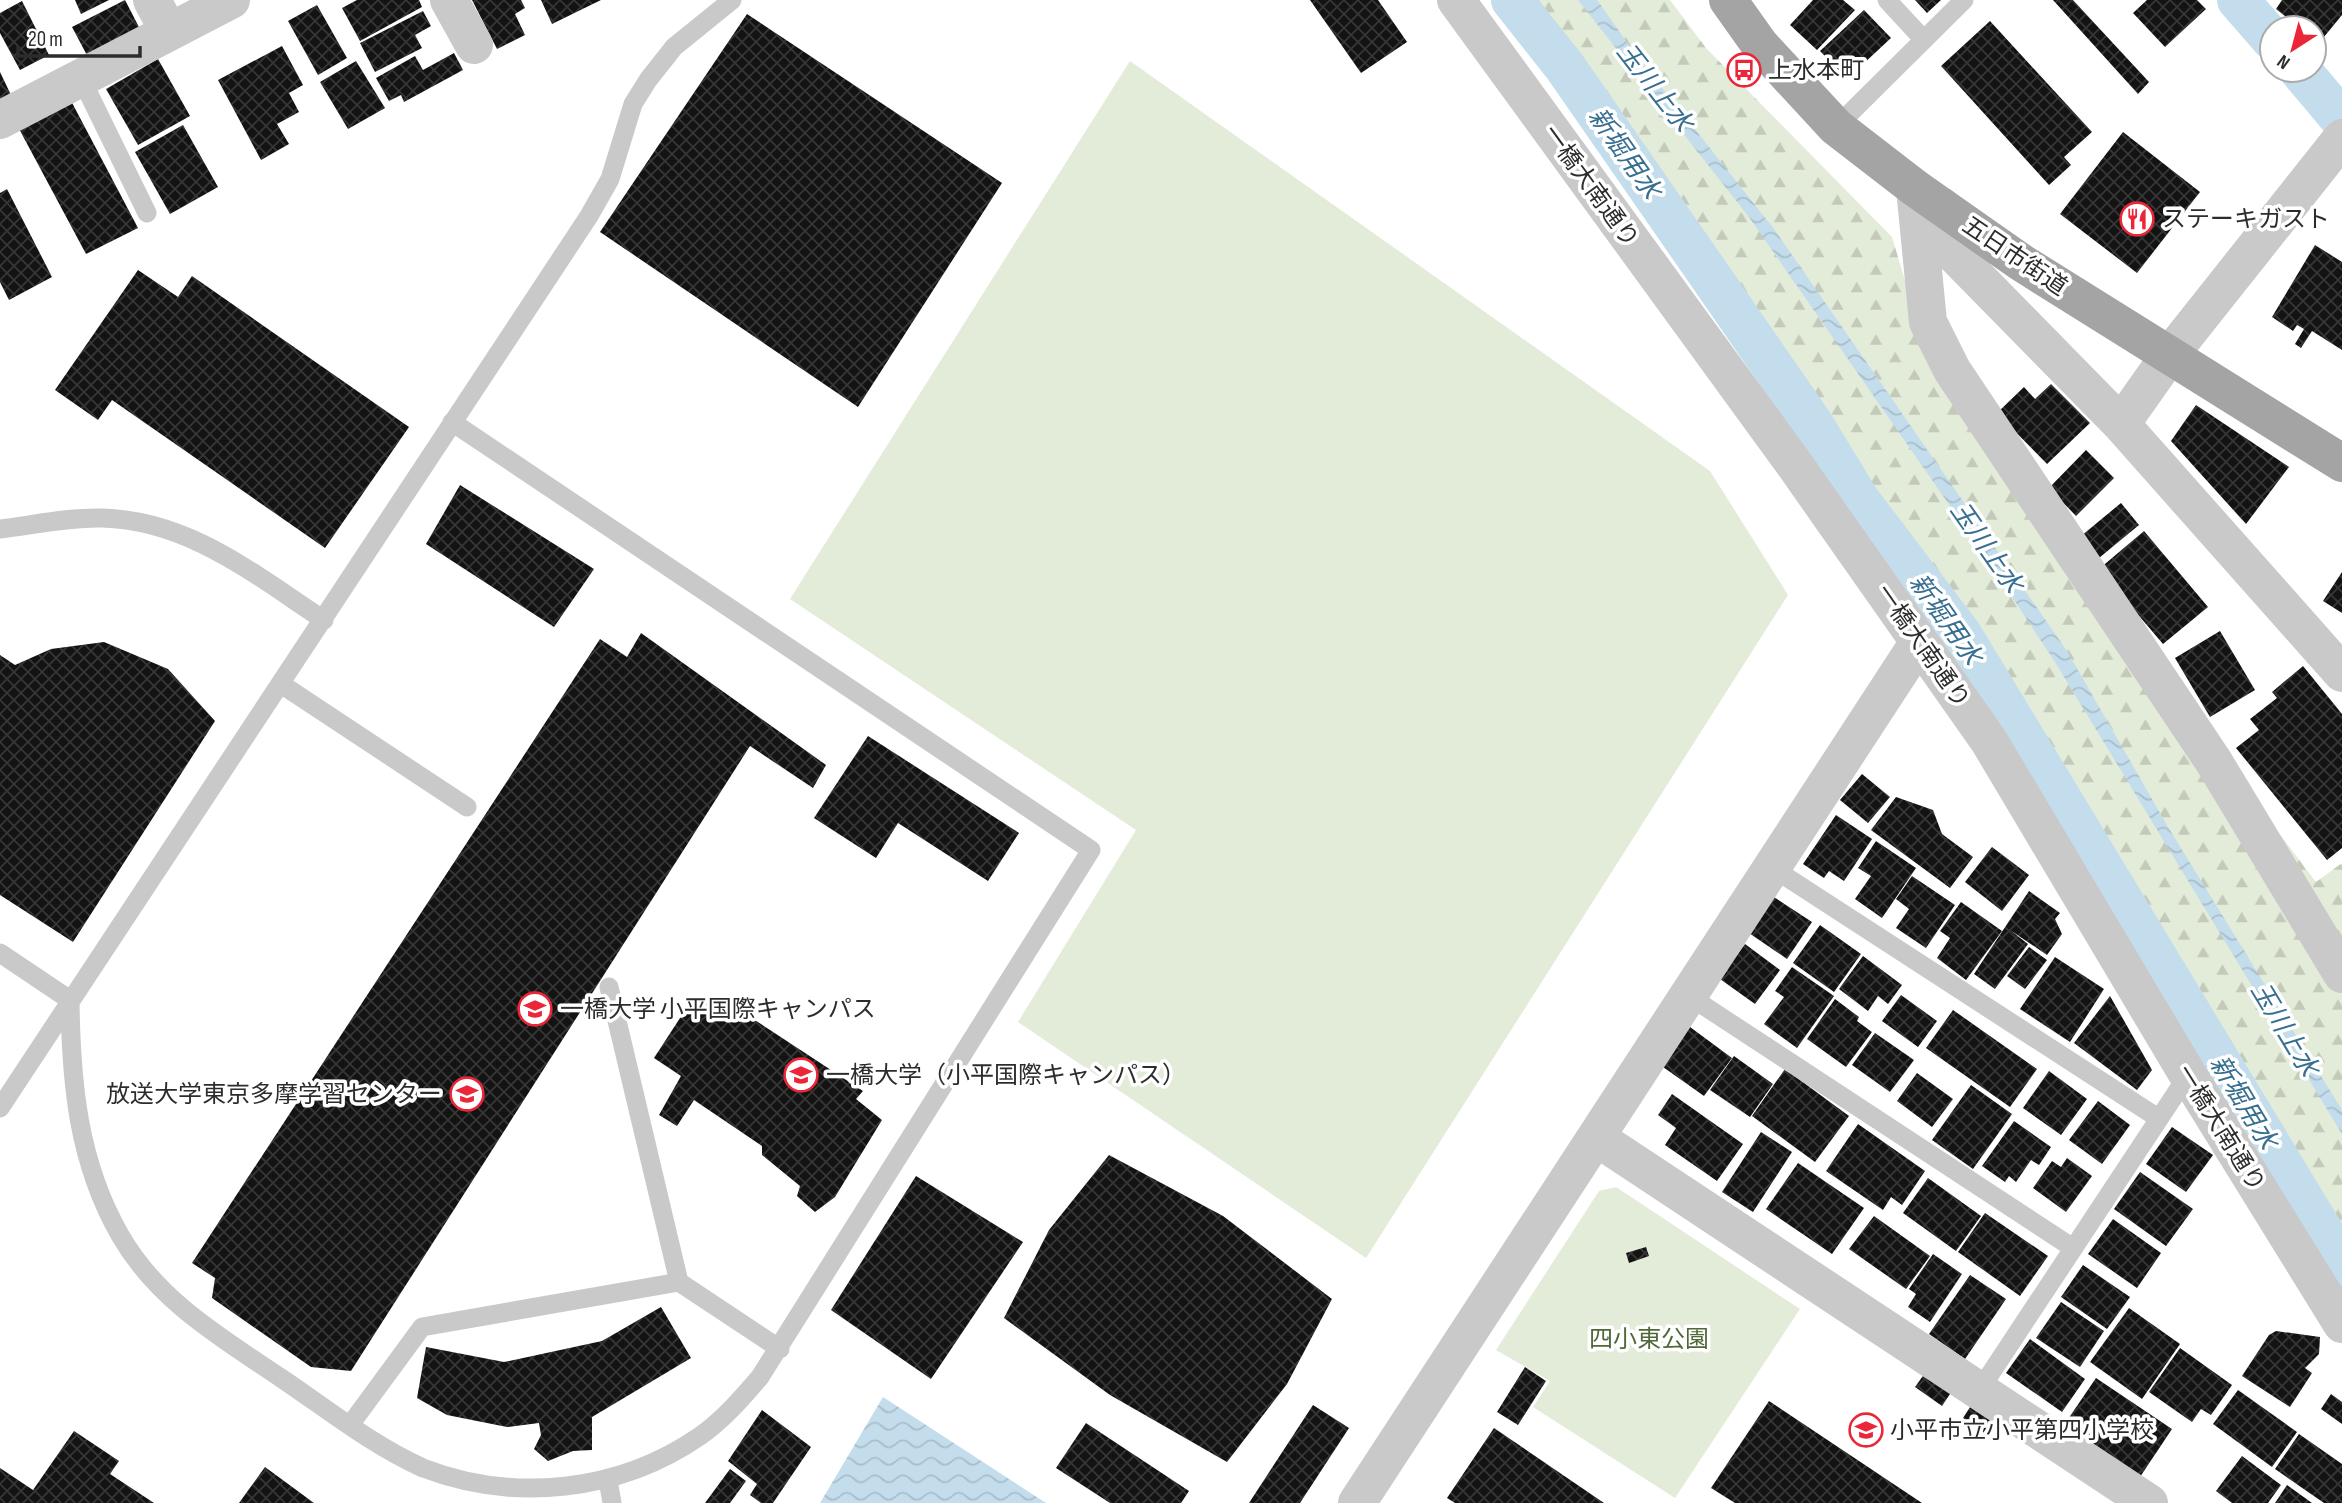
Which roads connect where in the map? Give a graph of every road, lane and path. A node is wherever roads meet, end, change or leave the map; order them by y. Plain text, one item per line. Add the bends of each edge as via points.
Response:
1 (231, 0) edge
2 (449, 0) edge
3 (732, 0) edge
4 (1456, 0) edge
5 (1728, 0) edge
6 (1887, 0) edge
7 (1964, 0) edge
8 (160, 16) edge
9 (1924, 40) junction
10 (474, 45) dead end
11 (81, 78) junction
12 (0, 120) edge
13 (1836, 127) junction
14 (2336, 146) edge
15 (1928, 197) junction
16 (147, 213) dead end
17 (2169, 356) junction
18 (452, 422) junction
19 (2120, 424) junction
20 (2342, 463) edge
21 (0, 529) edge
22 (324, 620) junction
23 (1919, 642) junction
24 (2342, 673) edge
25 (281, 684) junction
26 (467, 807) dead end
27 (1771, 867) junction
28 (0, 953) edge
29 (2342, 974) edge
30 (609, 987) dead end
31 (1689, 996) junction
32 (70, 1000) junction
33 (2188, 1075) junction
34 (0, 1108) edge
35 (2158, 1118) junction
36 (1597, 1138) junction
37 (2073, 1248) junction
38 (679, 1282) junction
39 (2342, 1324) edge
40 (780, 1349) junction
41 (1979, 1391) junction
42 (350, 1424) junction
43 (608, 1480) junction
44 (612, 1503) edge
45 (1357, 1503) edge
46 (2149, 1503) edge

1 - 8 street
2 - 10 street
3 - 18 lane via 674,47 648,80 633,104 610,179
4 - 23 street, 一橋大南通り
5 - 13 main road, 五日市街道 via 1760,45
6 - 9 lane
7 - 9 lane
8 - 11 street
9 - 13 lane
11 - 12 street
11 - 16 lane
13 - 15 main road, 五日市街道
14 - 17 street
15 - 17 main road, 五日市街道
15 - 19 street via 1952,253
15 - 29 street via 1928,322 1952,370 2214,762
17 - 19 street
17 - 20 main road, 五日市街道
18 - 22 lane
18 - 40 lane via 1091,850
19 - 24 street
21 - 22 lane via 101,518 184,533
22 - 25 lane
23 - 27 street
23 - 33 street, 一橋大南通り via 1989,741
25 - 26 lane
25 - 32 lane
27 - 31 street
27 - 35 lane
28 - 32 lane
30 - 38 lane
31 - 36 street
31 - 37 lane
32 - 34 lane
32 - 42 lane via 76,1105 88,1160 100,1198 141,1269 206,1327
33 - 35 lane
33 - 39 street, 一橋大南通り
35 - 37 lane
36 - 41 street
36 - 45 street
37 - 41 lane
38 - 40 lane
38 - 42 lane via 422,1327
40 - 43 lane via 742,1398 699,1437
41 - 46 street
42 - 43 lane via 402,1458 464,1483 502,1491 541,1491 583,1488
43 - 44 lane

